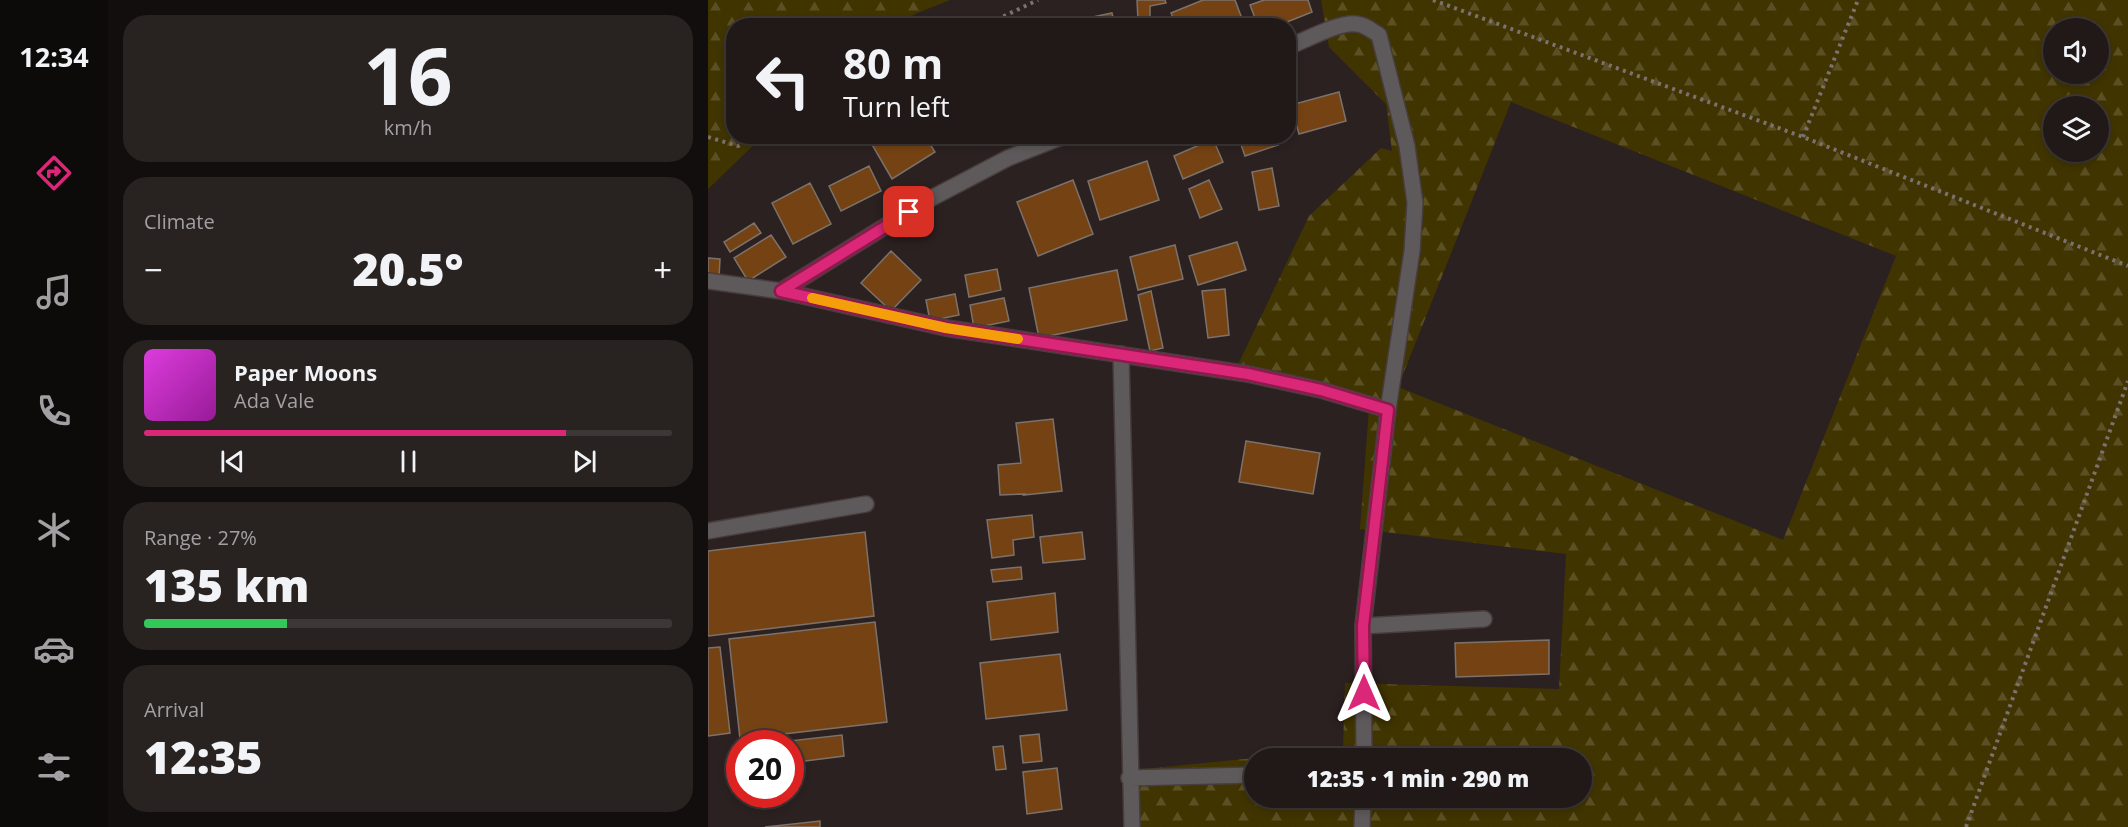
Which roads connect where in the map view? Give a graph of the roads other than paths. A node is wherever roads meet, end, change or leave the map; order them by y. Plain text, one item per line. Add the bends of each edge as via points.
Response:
1 (1296, 44) edge
2 (1044, 144) edge
3 (708, 281) edge
4 (781, 291) junction
5 (1121, 354) junction
6 (1388, 410) junction
7 (866, 504) dead end
8 (708, 531) edge
9 (1484, 619) dead end
10 (1363, 626) junction
11 (1364, 748) edge
12 (1244, 775) edge
13 (1130, 778) junction
14 (1363, 808) edge
15 (1132, 827) edge
16 (1362, 827) edge

1 - 6 lane via 1356,24 1379,35 1384,49 1407,146 1414,203 1412,251
2 - 4 lane via 926,201
3 - 4 lane
4 - 5 lane via 946,328
5 - 6 lane via 1248,374
5 - 13 lane
6 - 10 lane
7 - 8 lane
9 - 10 lane
10 - 11 lane
12 - 13 lane
13 - 15 lane
14 - 16 lane

